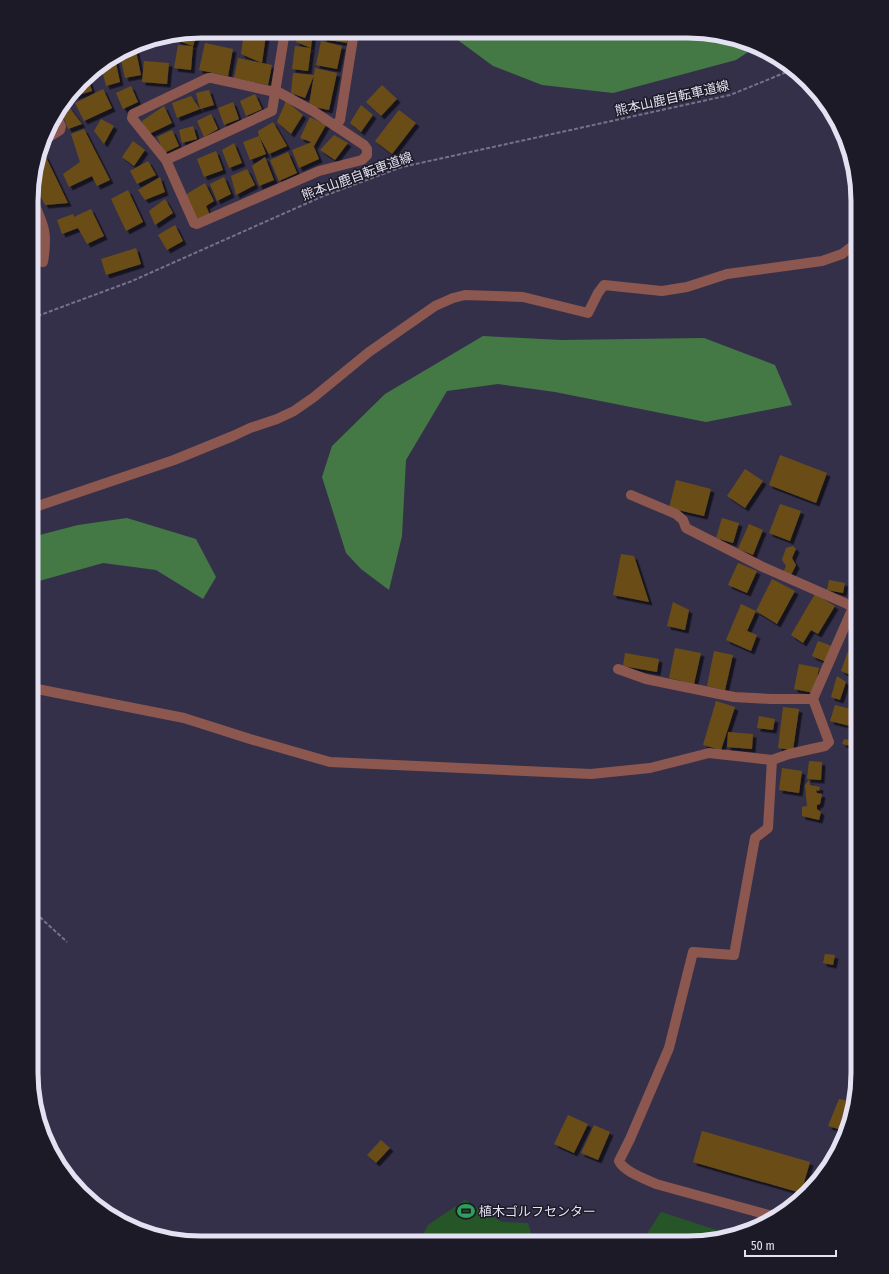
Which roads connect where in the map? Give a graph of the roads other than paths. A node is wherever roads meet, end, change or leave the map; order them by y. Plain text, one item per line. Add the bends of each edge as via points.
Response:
1 (284, 38) edge
2 (353, 38) edge
3 (276, 92) junction
4 (59, 122) edge
5 (335, 126) junction
6 (51, 136) edge
7 (166, 160) junction
8 (38, 212) edge
9 (851, 247) edge
10 (38, 262) edge
11 (631, 495) dead end
12 (38, 506) edge
13 (851, 606) edge
14 (851, 619) edge
15 (618, 669) dead end
16 (38, 689) edge
17 (813, 699) junction
18 (772, 760) junction
19 (768, 1215) edge

1 - 3 street
2 - 5 street via 340,120
3 - 5 street via 313,111
3 - 7 street via 272,111
3 - 7 street via 208,78 133,114 132,118
4 - 6 street via 60,130
5 - 7 street via 364,145 367,155 362,160 319,171 197,224 194,223
8 - 10 street via 44,225 46,244 43,262
9 - 12 street via 842,254 822,261 727,274 687,287 662,291 604,285 588,314 523,297 465,295 453,298 435,306 369,352 314,397 288,414 174,460
11 - 13 street via 676,514 683,520 686,528 764,567
14 - 17 street
15 - 17 street via 646,679 734,697
16 - 18 street via 184,718 330,762 591,774 650,768 710,753
17 - 18 street via 829,742 825,746
18 - 19 street via 768,828 755,838 734,955 693,952 669,1048 619,1161 621,1166 637,1176 656,1184

